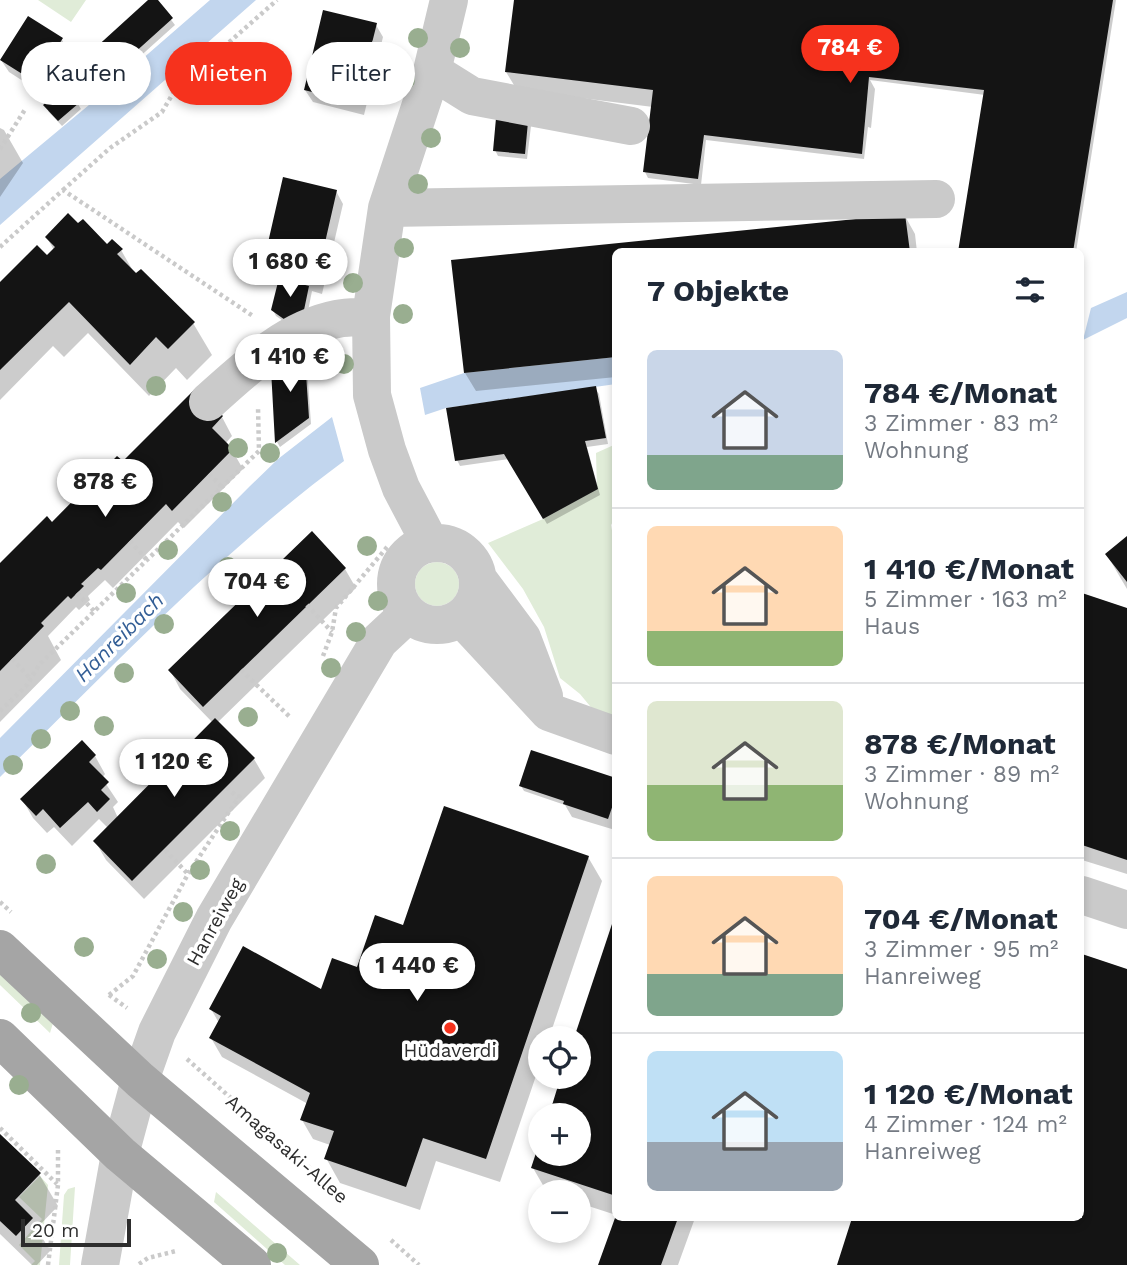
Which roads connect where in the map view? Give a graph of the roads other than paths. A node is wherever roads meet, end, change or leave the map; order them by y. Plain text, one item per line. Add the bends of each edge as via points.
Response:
1 (449, 0) edge
2 (418, 61) junction
3 (631, 125) dead end
4 (936, 199) dead end
5 (387, 208) junction
6 (370, 316) junction
7 (208, 402) dead end
8 (424, 532) junction
9 (478, 579) junction
10 (408, 614) junction
11 (461, 617) junction
12 (549, 712) junction
13 (612, 735) edge
14 (1084, 896) edge
15 (1127, 910) edge
16 (0, 949) edge
17 (0, 1038) edge
18 (140, 1080) junction
19 (120, 1154) junction
20 (100, 1265) edge
21 (252, 1265) edge
22 (360, 1265) edge

1 - 2 street
2 - 3 street via 472,96
2 - 5 street
4 - 5 street
5 - 6 street
6 - 7 street via 336,319 292,336 258,358
6 - 8 street via 372,395 401,488
8 - 9 street via 466,555
8 - 10 street via 418,548 400,566 396,592
9 - 11 street via 477,594
9 - 12 street via 522,638
10 - 11 street via 434,625
10 - 18 street, Hanreiweg via 379,640 214,919 157,1032
11 - 12 street
12 - 13 street
14 - 15 street
16 - 18 main road
17 - 19 main road
18 - 19 street, Hanreiweg
18 - 22 main road
19 - 20 street, Hanreiweg
19 - 21 main road

